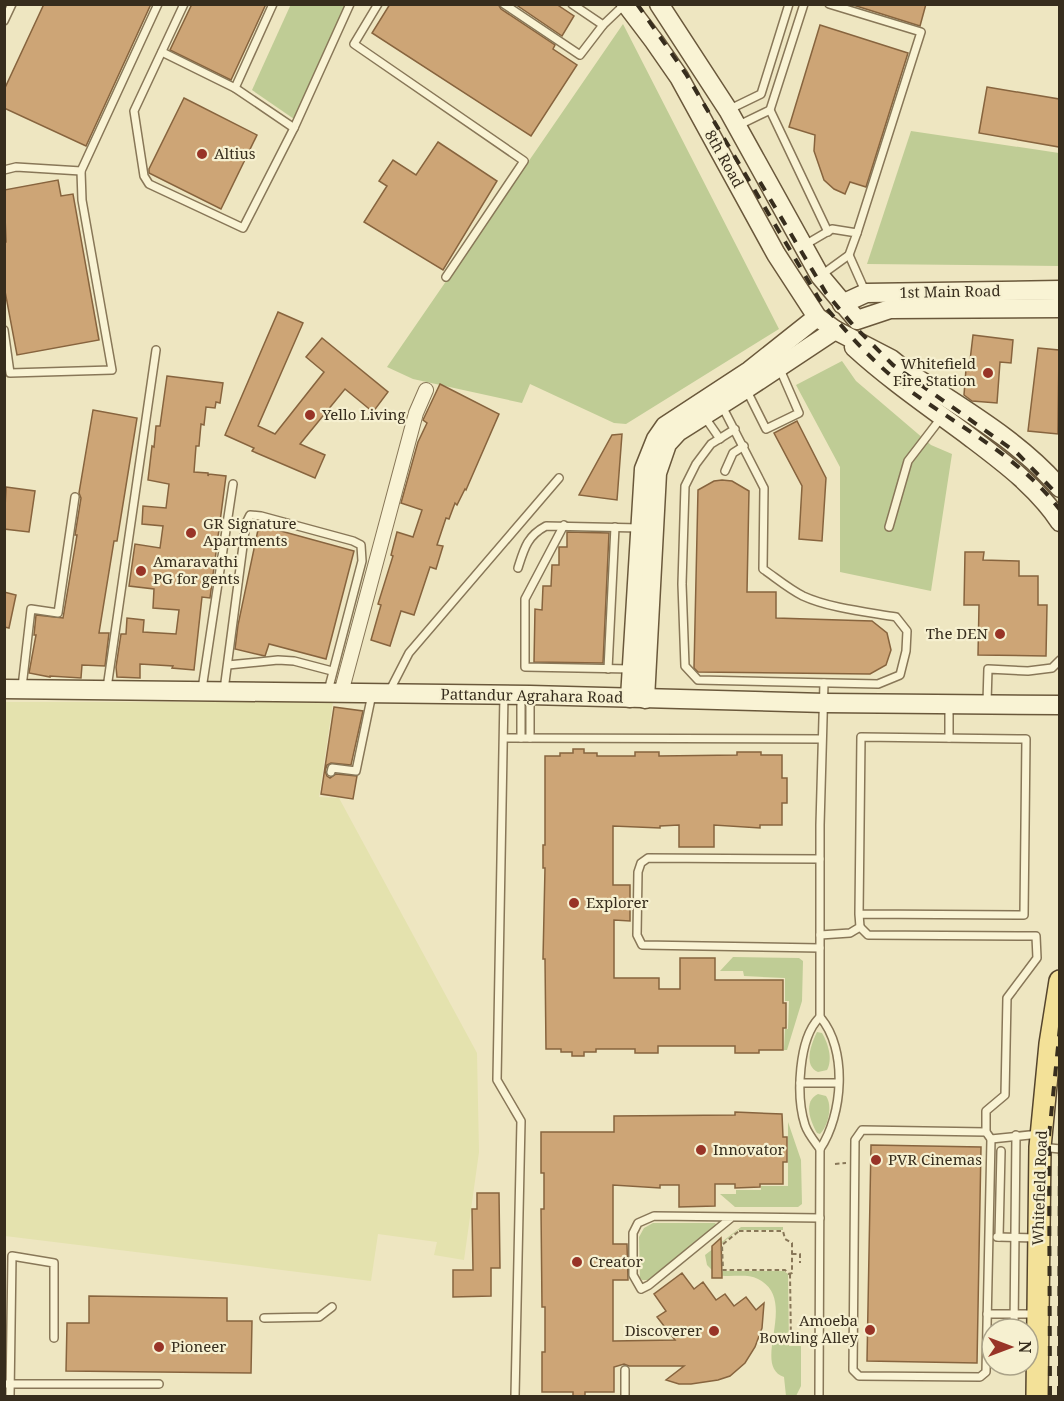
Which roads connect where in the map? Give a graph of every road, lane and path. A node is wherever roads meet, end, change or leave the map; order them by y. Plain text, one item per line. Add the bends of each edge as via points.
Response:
1 (12, 4) edge
2 (158, 4) edge
3 (184, 4) edge
4 (273, 4) edge
5 (350, 4) edge
6 (378, 4) edge
7 (504, 4) edge
8 (572, 4) edge
9 (626, 4) edge
10 (659, 4) edge
11 (789, 4) edge
12 (804, 4) edge
13 (830, 4) edge
14 (4, 21) edge
15 (603, 25) junction
16 (162, 52) junction
17 (235, 88) junction
18 (728, 110) junction
19 (770, 110) junction
20 (737, 126) junction
21 (294, 128) junction
22 (4, 170) edge
23 (81, 171) junction
24 (828, 232) junction
25 (857, 233) junction
26 (804, 246) junction
27 (849, 255) junction
28 (820, 276) junction
29 (446, 277) dead end
30 (1059, 290) edge
31 (866, 293) junction
32 (842, 304) junction
33 (1059, 308) edge
34 (817, 317) junction
35 (4, 330) edge
36 (835, 330) junction
37 (156, 350) dead end
38 (779, 368) junction
39 (746, 389) junction
40 (426, 390) dead end
41 (722, 405) junction
42 (700, 410) junction
43 (943, 416) junction
44 (735, 429) junction
45 (720, 439) junction
46 (744, 446) junction
47 (725, 471) dead end
48 (559, 478) dead end
49 (233, 484) dead end
50 (1059, 488) edge
51 (75, 497) dead end
52 (1059, 522) edge
53 (564, 525) junction
54 (615, 527) junction
55 (889, 527) dead end
56 (647, 528) junction
57 (518, 568) dead end
58 (1059, 660) edge
59 (228, 665) junction
60 (608, 669) junction
61 (631, 669) junction
62 (332, 671) junction
63 (824, 683) junction
64 (13, 689) edge
65 (107, 690) junction
66 (202, 692) junction
67 (224, 692) junction
68 (334, 693) junction
69 (380, 694) junction
70 (518, 695) junction
71 (637, 699) junction
72 (825, 703) junction
73 (949, 704) junction
74 (987, 704) junction
75 (1059, 705) edge
76 (504, 738) junction
77 (521, 738) junction
78 (530, 738) junction
79 (949, 738) junction
80 (821, 739) junction
81 (331, 772) dead end
82 (820, 859) junction
83 (859, 914) junction
84 (860, 927) junction
85 (820, 935) junction
86 (820, 948) junction
87 (1059, 981) edge
88 (820, 1017) junction
89 (800, 1083) junction
90 (838, 1083) junction
91 (986, 1132) junction
92 (1016, 1135) junction
93 (991, 1139) junction
94 (1047, 1143) edge
95 (820, 1149) junction
96 (1001, 1150) dead end
97 (731, 1218) junction
98 (820, 1218) junction
99 (988, 1237) junction
100 (999, 1237) junction
101 (1016, 1238) junction
102 (1038, 1238) junction
103 (792, 1254) junction
104 (8, 1256) edge
105 (800, 1263) dead end
106 (790, 1274) junction
107 (332, 1307) dead end
108 (987, 1314) junction
109 (1015, 1314) junction
110 (1037, 1314) junction
111 (1015, 1317) edge
112 (264, 1318) dead end
113 (806, 1336) dead end
114 (54, 1338) dead end
115 (625, 1370) dead end
116 (7, 1384) edge
117 (159, 1384) dead end
118 (10, 1396) edge
119 (515, 1396) edge
120 (625, 1396) edge
121 (819, 1396) edge
122 (1037, 1396) edge

1 - 14 lane
2 - 23 lane
3 - 16 lane
4 - 17 lane
5 - 21 lane
6 - 29 lane via 354,44 524,161
7 - 15 lane via 580,56
8 - 15 lane
9 - 15 lane
9 - 34 street, 8th Road via 679,77 776,254
10 - 18 street, 8th Road
11 - 18 lane via 761,94
12 - 19 lane
13 - 25 lane via 921,32
16 - 17 lane
16 - 21 lane via 135,111 140,159 149,184 243,228
17 - 21 lane
18 - 20 street, 8th Road
19 - 20 lane
19 - 24 lane
20 - 26 street, 8th Road
22 - 23 lane via 16,167
23 - 35 lane via 82,200 112,370 10,373
24 - 25 lane via 832,229
24 - 26 lane
25 - 27 lane
26 - 28 street, 8th Road
27 - 28 lane
27 - 31 lane
28 - 32 street
30 - 31 street, 1st Main Road
31 - 32 street, 1st Main Road
32 - 33 street via 857,320 890,309
34 - 36 street
34 - 42 street
36 - 38 street
36 - 43 street via 879,370
36 - 50 street via 891,359 1009,440
37 - 65 lane
38 - 39 street
38 - 39 lane via 799,413 766,429
39 - 41 street
40 - 68 street
41 - 42 street
41 - 44 lane
42 - 45 lane
42 - 56 street via 665,426 656,439 644,469
43 - 52 street via 1019,476
43 - 55 lane via 908,461
44 - 45 lane
44 - 46 lane
45 - 63 lane via 711,444 696,464 685,486 685,666 698,680
46 - 47 lane via 733,453
46 - 63 lane via 764,488 763,569 805,597 896,617 907,631 900,675 878,684
48 - 69 lane via 409,653
49 - 66 lane
51 - 64 lane via 58,613 31,609
53 - 54 lane
53 - 57 lane via 546,526 534,532
53 - 60 lane via 525,599 525,667
54 - 56 lane
54 - 60 lane
56 - 61 street
56 - 71 street
58 - 74 lane via 1052,668 988,669
59 - 62 lane via 286,660
59 - 62 lane via 250,515 361,545 362,561
59 - 67 lane
60 - 61 lane
61 - 71 street
62 - 68 lane
63 - 72 lane
64 - 65 street, Pattandur Agrahara Road
65 - 66 street, Pattandur Agrahara Road
66 - 67 street, Pattandur Agrahara Road
67 - 68 street, Pattandur Agrahara Road
68 - 69 street, Pattandur Agrahara Road
69 - 70 street, Pattandur Agrahara Road
69 - 81 lane via 356,771 332,768
70 - 71 street, Pattandur Agrahara Road
70 - 76 lane
70 - 77 lane
70 - 78 lane
71 - 72 street, Pattandur Agrahara Road
72 - 73 street, Pattandur Agrahara Road
72 - 80 lane
73 - 74 street, Pattandur Agrahara Road
73 - 79 lane
74 - 75 street, Pattandur Agrahara Road
76 - 77 lane
76 - 119 lane via 497,1080 521,1121
77 - 78 lane
78 - 80 lane
79 - 83 lane via 861,737
79 - 83 lane via 1026,739 1024,915
80 - 82 lane
82 - 85 lane
82 - 86 lane via 648,858 641,862 638,872 638,935 642,945
83 - 84 lane
84 - 85 lane via 850,933
84 - 91 lane via 868,935 1036,936 1037,958 1007,998 1005,1095 986,1111
85 - 86 lane
86 - 88 lane
87 - 94 main road, Whitefield Road via 1050,1044
88 - 89 lane via 807,1039
88 - 90 lane via 833,1044
89 - 90 lane
89 - 95 lane via 805,1125
90 - 95 lane via 832,1124
91 - 93 lane
91 - 108 lane via 862,1130 855,1140 853,1370 859,1376 980,1377 986,1372
92 - 93 lane
92 - 94 lane
92 - 101 lane
93 - 99 lane
94 - 102 main road, Whitefield Road
95 - 98 lane
96 - 100 lane
97 - 97 lane via 649,1286 641,1289 633,1275 633,1233 638,1223 654,1216
97 - 98 lane
98 - 121 lane
99 - 100 lane
99 - 108 lane
100 - 101 lane
101 - 102 lane
101 - 109 lane
102 - 110 main road, Whitefield Road
103 - 105 path via 800,1254
103 - 106 path
103 - 106 path via 792,1243 785,1239 783,1231 739,1231 722,1245 723,1270 785,1270
104 - 114 lane via 54,1263
104 - 116 lane
106 - 113 path via 791,1342 806,1343
107 - 112 lane via 318,1317
108 - 109 lane
109 - 110 lane
109 - 111 lane
110 - 122 main road, Whitefield Road
115 - 120 lane
116 - 117 lane
116 - 118 lane

